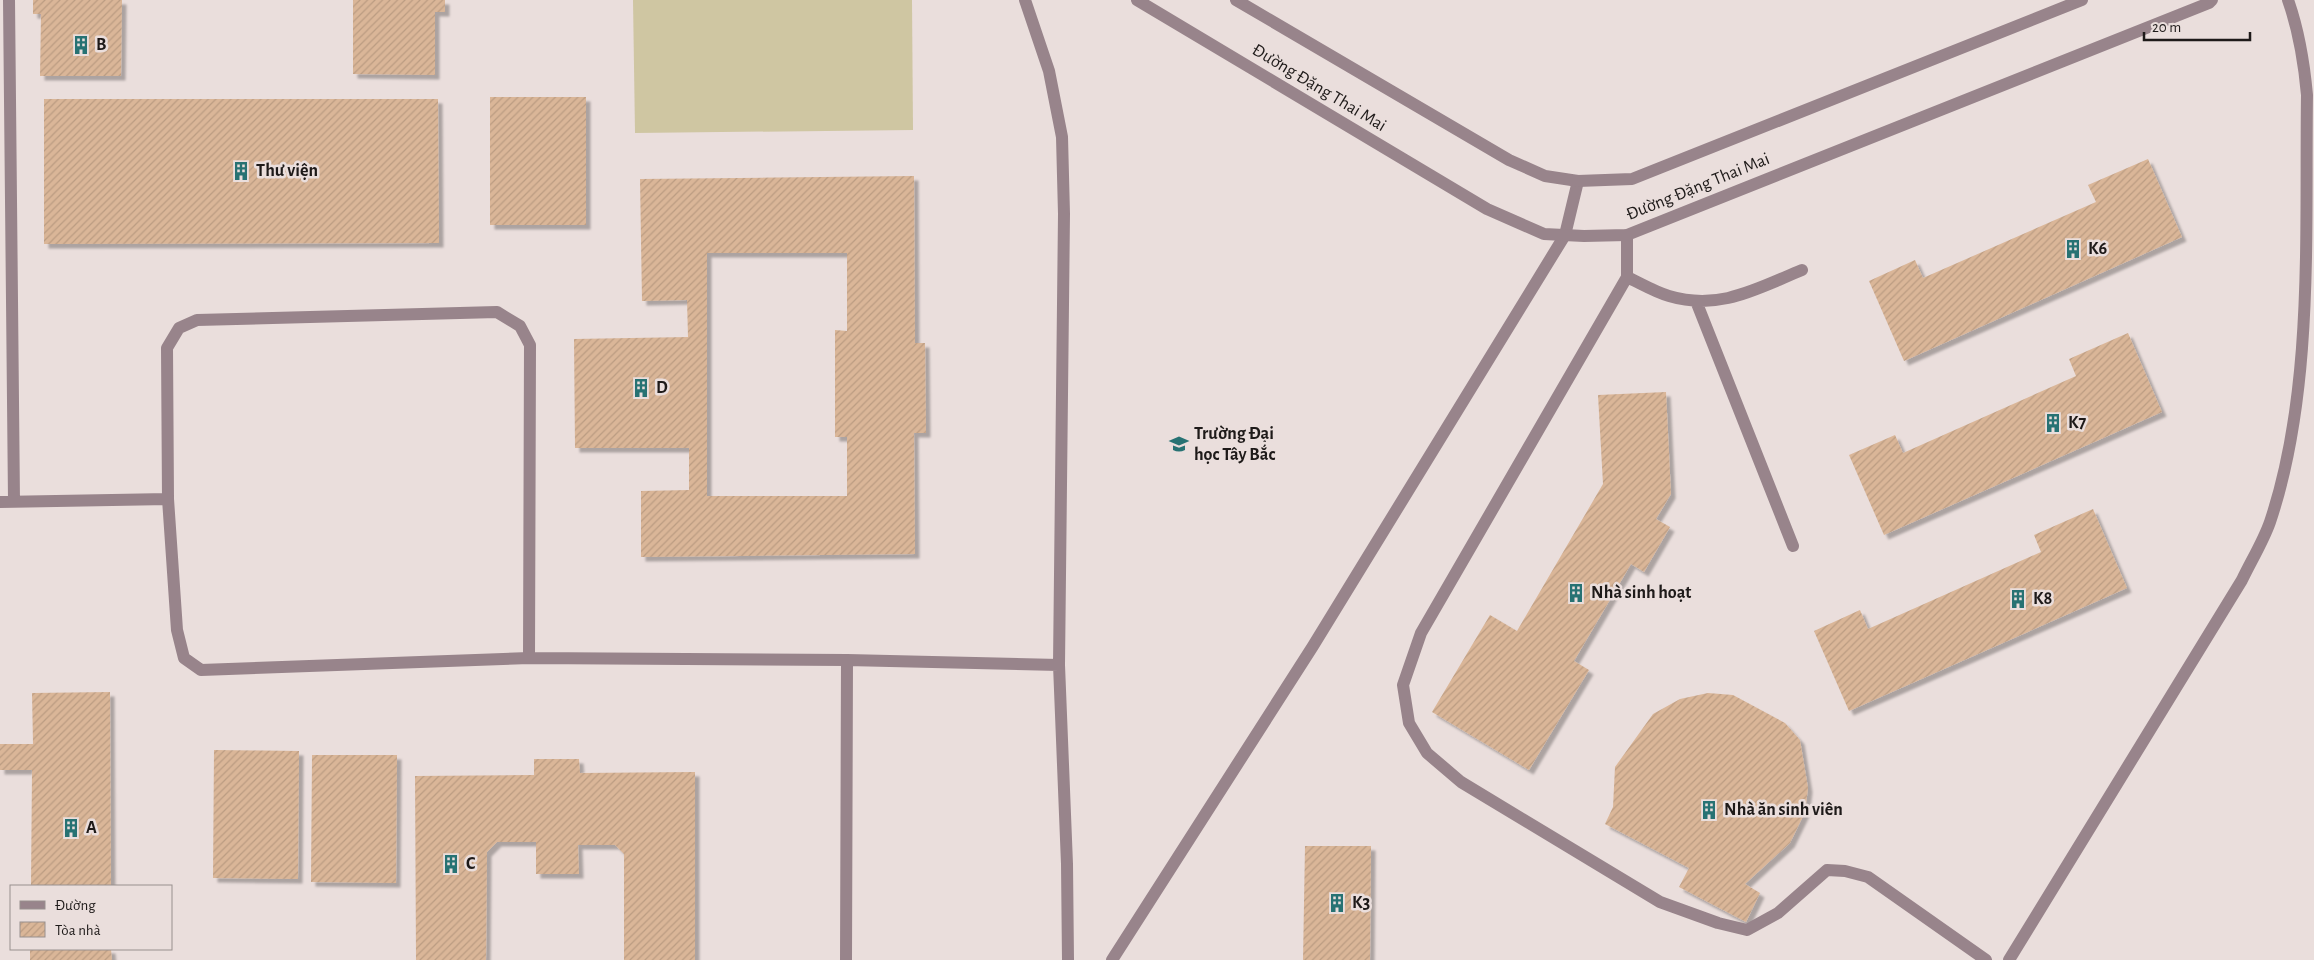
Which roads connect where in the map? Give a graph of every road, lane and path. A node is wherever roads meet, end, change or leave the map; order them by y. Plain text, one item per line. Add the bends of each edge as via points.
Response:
1 (10, 0) edge
2 (1025, 0) edge
3 (1137, 0) edge
4 (1236, 0) edge
5 (2082, 0) edge
6 (2212, 0) edge
7 (2288, 0) edge
8 (1578, 180) junction
9 (1565, 235) junction
10 (1627, 235) junction
11 (1802, 270) dead end
12 (1627, 277) junction
13 (1696, 301) junction
14 (168, 499) junction
15 (14, 501) junction
16 (0, 502) edge
17 (1793, 546) dead end
18 (529, 658) junction
19 (847, 660) junction
20 (1059, 665) junction
21 (846, 960) edge
22 (1068, 960) edge
23 (1112, 960) edge
24 (1986, 960) edge
25 (2009, 960) edge

1 - 15 street
2 - 20 street via 1048,71 1062,137
3 - 9 street, Đường Đặng Thai Mai via 1487,209 1544,234
4 - 8 street, Đường Đặng Thai Mai via 1509,160 1545,176
5 - 8 street, Đường Đặng Thai Mai via 1632,179
6 - 10 street, Đường Đặng Thai Mai
7 - 25 street via 2304,58 2307,95 2304,325 2299,395 2270,523 2237,587
8 - 9 street
9 - 10 street, Đường Đặng Thai Mai
9 - 23 street via 1313,646
10 - 12 street
11 - 13 street via 1718,302
12 - 13 street via 1668,296
12 - 24 street via 1421,633 1403,684 1409,723 1428,753 1461,782 1660,902 1747,930 1778,913 1827,870 1845,871 1868,877
13 - 17 street
14 - 15 street
14 - 18 street via 177,630 184,658 201,670
14 - 18 street via 167,348 179,328 197,320 497,312 520,326 530,345
15 - 16 street
18 - 19 street
19 - 20 street
19 - 21 street
20 - 22 street

